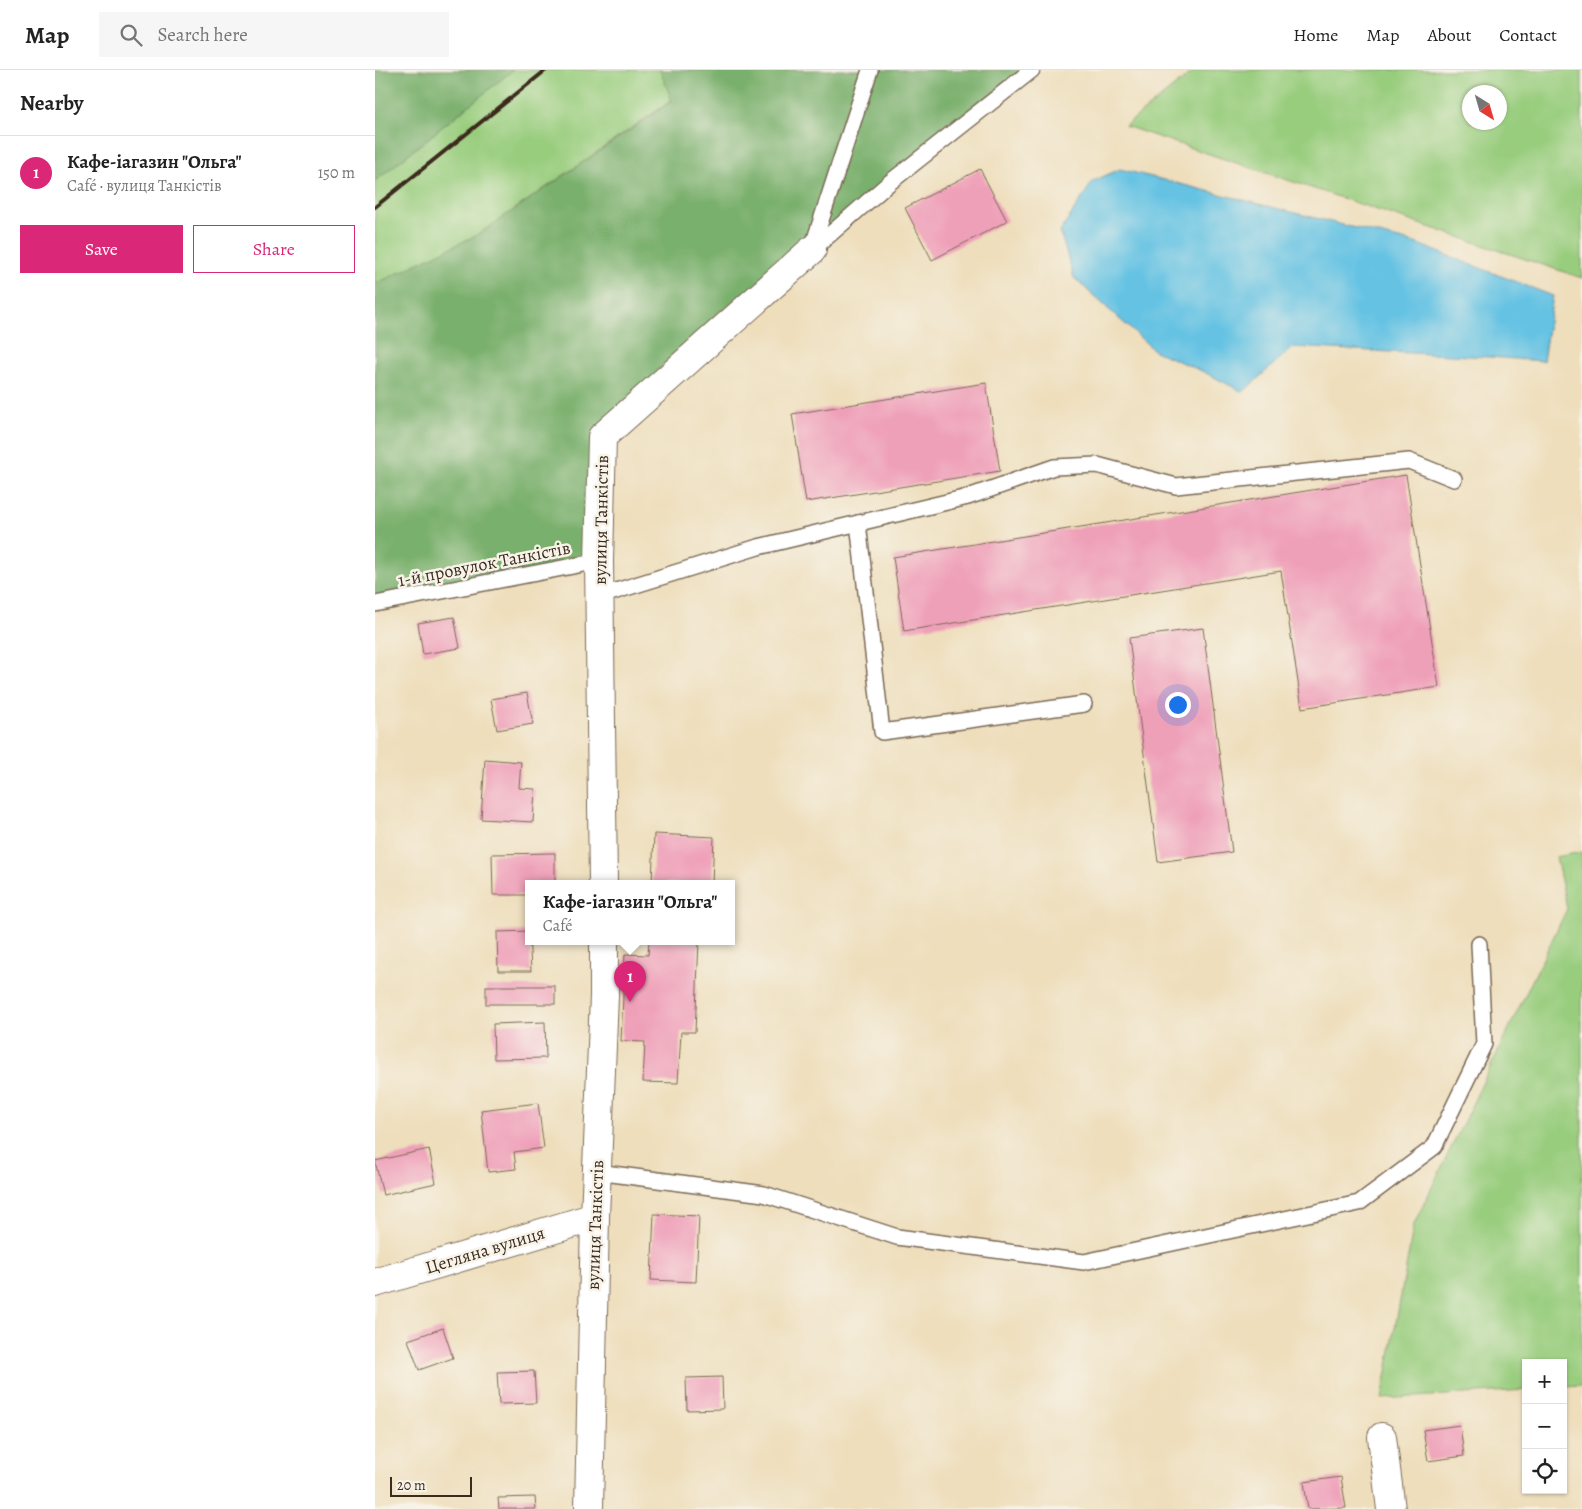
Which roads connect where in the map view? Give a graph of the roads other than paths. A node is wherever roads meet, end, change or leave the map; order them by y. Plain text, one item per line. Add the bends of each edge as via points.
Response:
1 (870, 70) edge
2 (1032, 70) edge
3 (812, 250) junction
4 (1455, 479) dead end
5 (858, 524) junction
6 (599, 561) junction
7 (600, 596) junction
8 (375, 604) edge
9 (1084, 704) dead end
10 (603, 880) edge
11 (1479, 944) dead end
12 (603, 945) edge
13 (597, 1172) junction
14 (595, 1217) junction
15 (375, 1283) edge
16 (1382, 1437) dead end
17 (589, 1509) edge
18 (1391, 1509) edge

1 - 3 lane
2 - 3 lane via 889,183
3 - 6 street, вулиця Танкістів via 602,437
4 - 5 lane via 1409,461 1176,486 1097,465 1054,467 968,498
5 - 7 lane via 758,547
5 - 9 lane via 882,732
6 - 7 street, вулиця Танкістів
6 - 8 lane, 1-й провулок Танкістів
7 - 10 street, вулиця Танкістів
11 - 13 lane via 1484,1044 1434,1147 1359,1203 1084,1262 897,1237 764,1194
12 - 13 street, вулиця Танкістів
13 - 14 street, вулиця Танкістів
14 - 15 street, Цегляна вулиця
14 - 17 street, вулиця Танкістів
16 - 18 street

